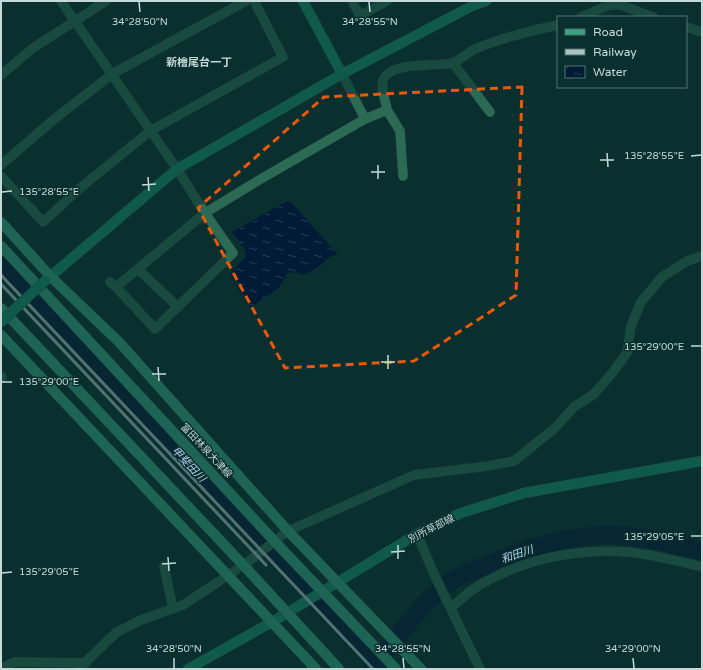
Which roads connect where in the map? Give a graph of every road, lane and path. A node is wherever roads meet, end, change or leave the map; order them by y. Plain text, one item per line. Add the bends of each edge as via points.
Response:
1 (61, 1) edge
2 (106, 1) edge
3 (246, 1) edge
4 (254, 1) edge
5 (303, 1) edge
6 (352, 1) edge
7 (387, 1) edge
8 (486, 1) edge
9 (583, 16) edge
10 (650, 16) edge
11 (75, 20) junction
12 (557, 25) edge
13 (687, 27) edge
14 (702, 32) edge
15 (453, 63) junction
16 (112, 74) junction
17 (342, 74) junction
18 (1, 76) edge
19 (387, 110) junction
20 (490, 112) dead end
21 (365, 119) junction
22 (150, 131) junction
23 (1, 165) edge
24 (177, 169) junction
25 (1, 176) edge
26 (403, 176) dead end
27 (205, 213) junction
28 (1, 222) edge
29 (1, 246) edge
30 (702, 256) edge
31 (138, 269) junction
32 (48, 278) junction
33 (178, 307) junction
34 (1, 308) edge
35 (1, 322) edge
36 (1, 335) edge
37 (702, 461) edge
38 (417, 534) junction
39 (279, 539) junction
40 (164, 566) dead end
41 (243, 566) junction
42 (702, 567) edge
43 (228, 576) junction
44 (337, 582) junction
45 (450, 606) junction
46 (173, 609) junction
47 (272, 622) junction
48 (86, 663) junction
49 (1, 669) edge
50 (78, 669) edge
51 (188, 669) edge
52 (316, 669) edge
53 (339, 669) edge
54 (396, 669) edge
55 (421, 669) edge
56 (480, 669) edge

1 - 11 street
2 - 11 street
3 - 16 street
4 - 22 street via 283,57
5 - 17 street
6 - 7 street via 360,16
8 - 17 street
9 - 10 street via 610,5 621,5
11 - 16 street
11 - 18 street via 34,48
12 - 15 street via 500,40 472,51
13 - 14 street
15 - 19 street via 412,66 385,76 382,83
15 - 20 street
16 - 22 street
16 - 23 street via 52,120
17 - 21 street
17 - 24 street
19 - 21 street
19 - 26 street via 400,131
21 - 27 street
22 - 24 street
22 - 25 street via 43,222
24 - 27 street
24 - 32 street
27 - 31 street
27 - 33 street via 233,253
28 - 32 main road
29 - 39 main road, 富田林泉大津線
30 - 39 street via 687,261 662,276 641,302 631,326 627,353 613,372 594,394 574,407 555,428 514,461 414,475
31 - 33 street
31 - 33 street via 113,284 155,329
32 - 35 street, bridge
32 - 39 main road via 120,344
34 - 41 main road
36 - 43 main road
37 - 38 street, 別所草部線 via 505,498 460,513
38 - 44 street, 別所草部線
38 - 45 street
39 - 41 street
39 - 44 main road
39 - 54 main road, 富田林泉大津線, bridge
40 - 46 street
41 - 43 street
41 - 53 main road, bridge
42 - 45 street via 627,552 579,553 552,557 493,577
43 - 46 street
43 - 47 main road
44 - 47 street, 別所草部線
44 - 55 main road
45 - 56 street
46 - 48 street via 117,632
47 - 51 street, 別所草部線
47 - 52 main road
48 - 49 street via 14,662
48 - 50 street

